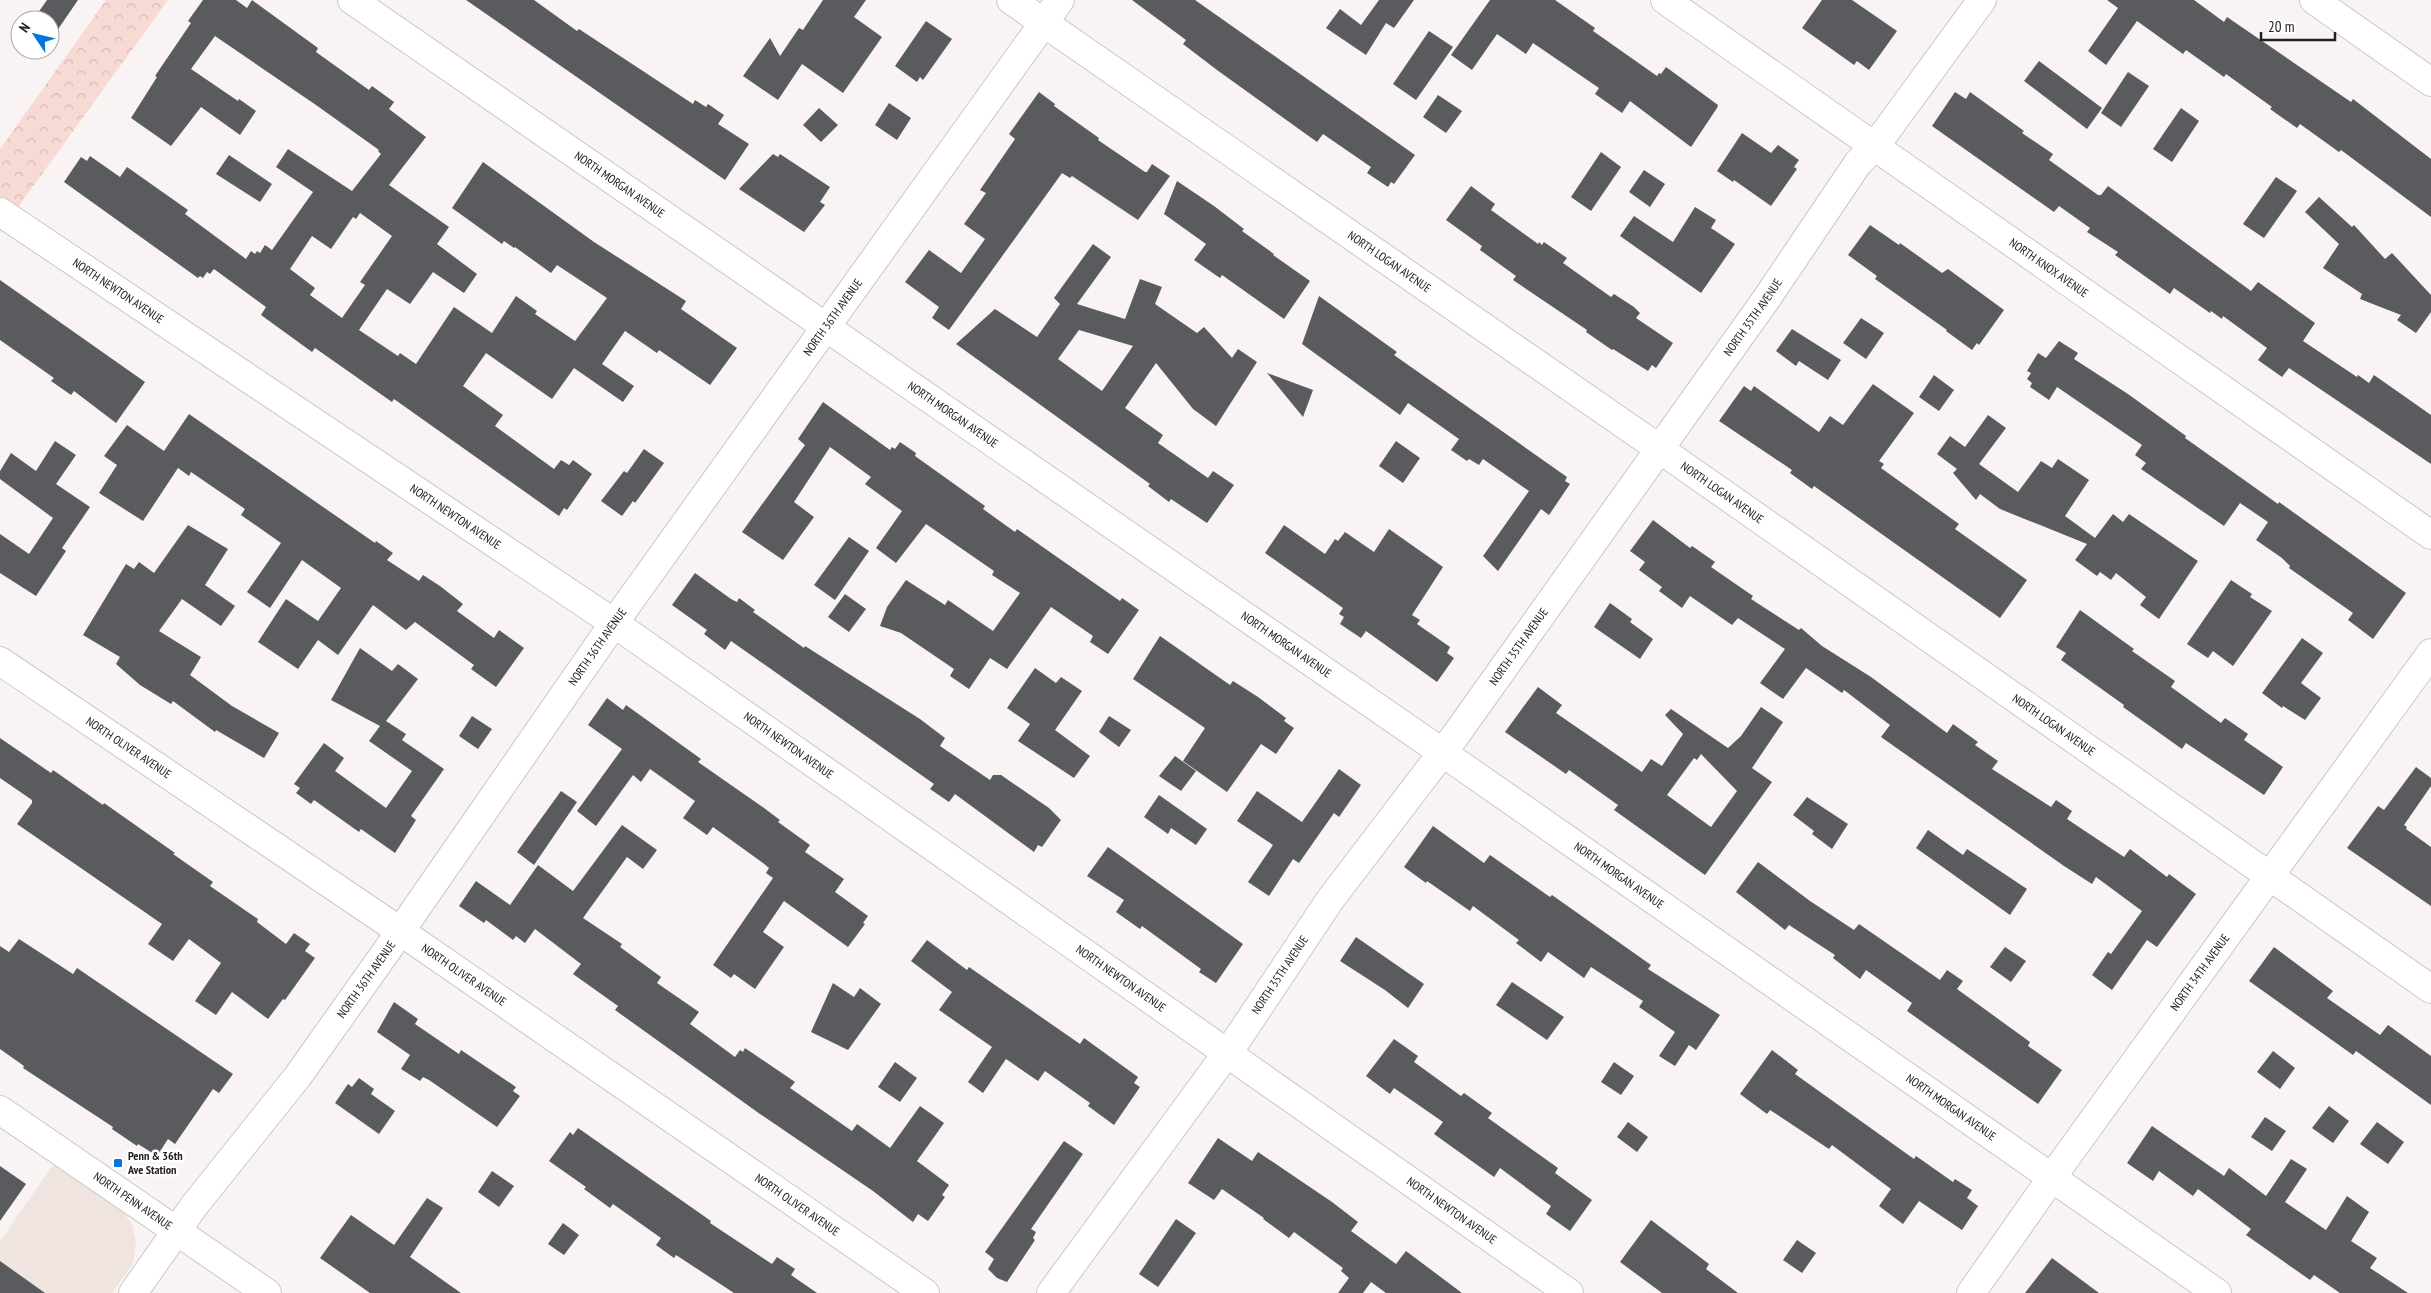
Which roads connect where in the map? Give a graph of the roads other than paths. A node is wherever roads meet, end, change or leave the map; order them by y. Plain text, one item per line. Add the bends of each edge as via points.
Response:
1 (352, 0) edge
2 (1011, 0) edge
3 (1060, 0) edge
4 (1665, 0) edge
5 (1982, 0) edge
6 (2314, 0) edge
7 (1044, 23) junction
8 (2431, 82) edge
9 (1876, 145) junction
10 (0, 212) edge
11 (826, 326) junction
12 (1659, 448) junction
13 (2431, 535) edge
14 (614, 623) junction
15 (2431, 653) edge
16 (0, 661) edge
17 (1442, 753) junction
18 (2271, 876) junction
19 (400, 930) junction
20 (2431, 989) edge
21 (1226, 1053) junction
22 (0, 1110) edge
23 (2052, 1178) junction
24 (177, 1231) junction
25 (133, 1293) edge
26 (266, 1293) edge
27 (924, 1293) edge
28 (1051, 1293) edge
29 (1569, 1293) edge
30 (1971, 1293) edge
31 (2217, 1293) edge

1 - 11 street, NORTH MORGAN AVENUE
2 - 7 street, NORTH LOGAN AVENUE
3 - 7 street, NORTH 36TH AVENUE
4 - 9 street, NORTH KNOX AVENUE
5 - 9 street, NORTH 35TH AVENUE
6 - 8 street
7 - 11 street, NORTH 36TH AVENUE
7 - 12 street, NORTH LOGAN AVENUE
9 - 12 street, NORTH 35TH AVENUE via 1858,163 1767,298
9 - 13 street, NORTH KNOX AVENUE
10 - 14 street, NORTH NEWTON AVENUE
11 - 14 street, NORTH 36TH AVENUE
11 - 17 street, NORTH MORGAN AVENUE
12 - 17 street, NORTH 35TH AVENUE
12 - 18 street, NORTH LOGAN AVENUE
14 - 19 street, NORTH 36TH AVENUE
14 - 21 street, NORTH NEWTON AVENUE
15 - 18 street, NORTH 34TH AVENUE
16 - 19 street, NORTH OLIVER AVENUE
17 - 21 street, NORTH 35TH AVENUE via 1330,900
17 - 23 street, NORTH MORGAN AVENUE
18 - 20 street, NORTH LOGAN AVENUE
18 - 23 street, NORTH 34TH AVENUE
19 - 24 street, NORTH 36TH AVENUE via 298,1076
19 - 27 street, NORTH OLIVER AVENUE
21 - 28 street, NORTH 35TH AVENUE
21 - 29 street, NORTH NEWTON AVENUE
22 - 24 street, NORTH PENN AVENUE
23 - 30 street, NORTH 34TH AVENUE
23 - 31 street, NORTH MORGAN AVENUE
24 - 25 street, NORTH 36TH AVENUE
24 - 26 street, NORTH PENN AVENUE

